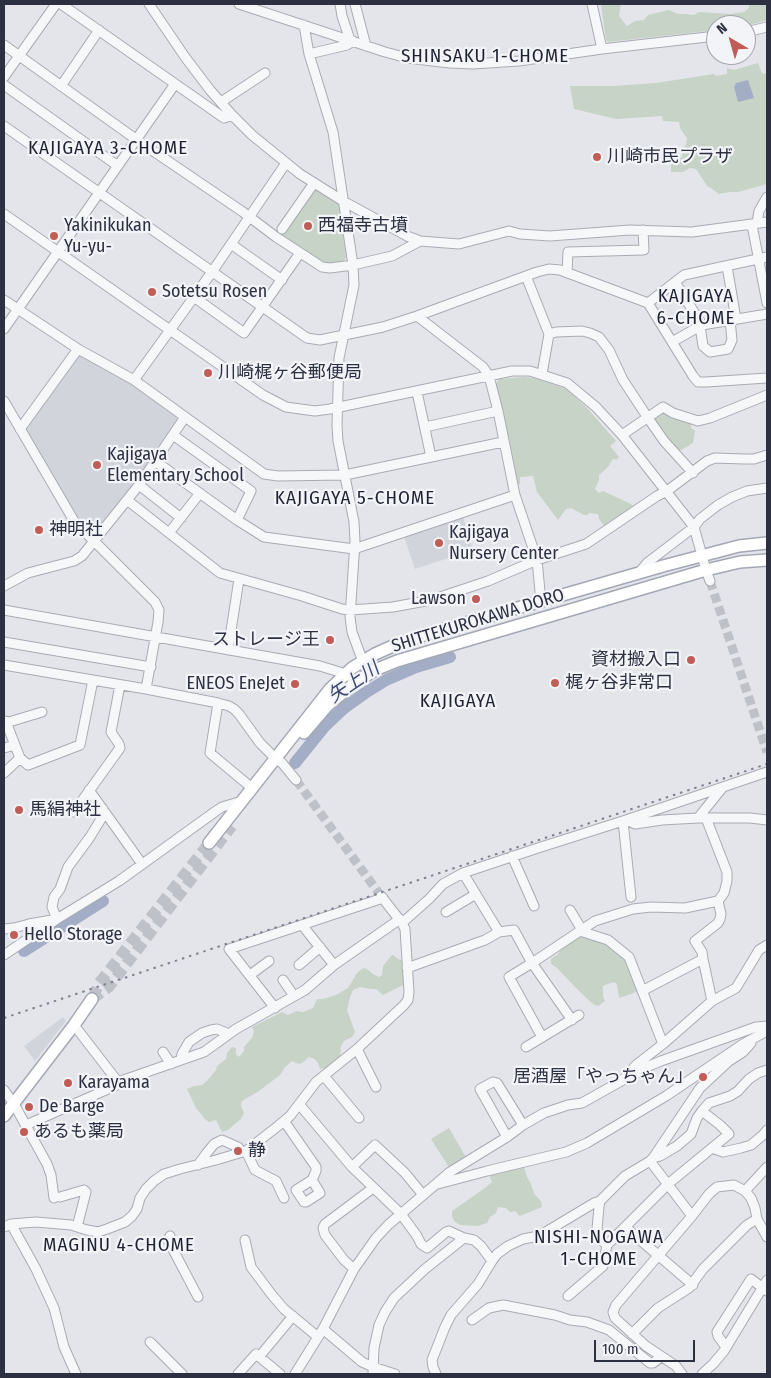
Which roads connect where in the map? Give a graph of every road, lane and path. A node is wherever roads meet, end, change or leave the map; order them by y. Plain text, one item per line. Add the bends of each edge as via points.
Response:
1 (56, 4) edge
2 (61, 4) edge
3 (149, 4) edge
4 (239, 4) edge
5 (340, 4) edge
6 (355, 4) edge
7 (592, 4) edge
8 (304, 25) junction
9 (99, 30) junction
10 (706, 37) edge
11 (351, 41) junction
12 (4, 45) edge
13 (366, 46) junction
14 (602, 49) junction
15 (309, 54) junction
16 (19, 55) junction
17 (265, 73) dead end
18 (4, 77) edge
19 (175, 84) junction
20 (4, 85) edge
21 (62, 86) junction
22 (221, 102) junction
23 (232, 115) junction
24 (4, 126) edge
25 (137, 140) junction
26 (286, 163) junction
27 (118, 166) junction
28 (314, 182) junction
29 (99, 192) junction
30 (767, 197) edge
31 (343, 201) junction
32 (4, 214) edge
33 (249, 217) junction
34 (767, 222) edge
35 (754, 224) junction
36 (282, 228) dead end
37 (643, 230) junction
38 (420, 241) junction
39 (231, 244) junction
40 (58, 253) junction
41 (300, 253) junction
42 (763, 258) edge
43 (353, 265) junction
44 (727, 266) junction
45 (212, 272) junction
46 (567, 273) junction
47 (526, 276) junction
48 (282, 280) junction
49 (765, 280) edge
50 (675, 282) junction
51 (194, 297) junction
52 (4, 300) edge
53 (648, 303) junction
54 (767, 303) edge
55 (263, 308) junction
56 (17, 309) junction
57 (767, 314) edge
58 (417, 316) junction
59 (733, 320) junction
60 (701, 326) junction
61 (4, 329) edge
62 (171, 330) junction
63 (549, 334) junction
64 (344, 336) junction
65 (672, 342) junction
66 (78, 349) junction
67 (542, 374) junction
68 (489, 376) junction
69 (767, 378) edge
70 (134, 380) junction
71 (417, 392) junction
72 (767, 395) edge
73 (4, 401) edge
74 (338, 408) junction
75 (498, 412) junction
76 (185, 417) junction
77 (648, 418) junction
78 (425, 427) junction
79 (20, 429) junction
80 (173, 435) junction
81 (622, 435) junction
82 (503, 442) junction
83 (767, 456) edge
84 (431, 457) junction
85 (155, 461) junction
86 (693, 473) junction
87 (345, 475) junction
88 (139, 485) junction
89 (767, 488) edge
90 (667, 491) junction
91 (200, 493) junction
92 (515, 495) junction
93 (127, 500) junction
94 (180, 518) junction
95 (236, 520) junction
96 (694, 527) junction
97 (169, 534) junction
98 (94, 541) junction
99 (767, 543) edge
100 (354, 549) junction
101 (702, 556) junction
102 (537, 560) junction
103 (767, 560) edge
104 (638, 574) junction
105 (708, 576) junction
106 (239, 579) junction
107 (4, 586) edge
108 (541, 602) junction
109 (4, 610) edge
110 (350, 610) junction
111 (156, 637) junction
112 (4, 642) edge
113 (228, 650) junction
114 (363, 662) junction
115 (4, 665) edge
116 (150, 667) junction
117 (346, 674) junction
118 (93, 680) junction
119 (356, 682) junction
120 (120, 685) junction
121 (146, 689) junction
122 (218, 703) junction
123 (42, 712) dead end
124 (5, 721) edge
125 (15, 744) junction
126 (4, 748) edge
127 (20, 758) junction
128 (278, 761) junction
129 (4, 772) edge
130 (767, 772) edge
131 (296, 780) tunnel mouth
132 (723, 787) junction
133 (252, 788) junction
134 (89, 790) junction
135 (242, 801) junction
136 (103, 809) junction
137 (74, 812) dead end
138 (702, 818) junction
139 (767, 820) edge
140 (625, 821) junction
141 (232, 826) tunnel mouth
142 (209, 843) tunnel mouth
143 (512, 856) junction
144 (142, 864) junction
145 (463, 873) junction
146 (476, 894) junction
147 (631, 897) dead end
148 (718, 900) junction
149 (534, 906) dead end
150 (570, 910) dead end
151 (446, 912) dead end
152 (57, 919) junction
153 (401, 921) junction
154 (302, 925) junction
155 (4, 929) edge
156 (581, 930) junction
157 (499, 932) junction
158 (767, 945) edge
159 (320, 947) junction
160 (8, 949) edge
161 (4, 955) edge
162 (703, 959) junction
163 (269, 961) dead end
164 (532, 963) junction
165 (299, 965) dead end
166 (334, 965) junction
167 (407, 968) junction
168 (250, 976) junction
169 (283, 980) dead end
170 (642, 991) junction
171 (294, 996) junction
172 (92, 999) tunnel mouth
173 (712, 1002) junction
174 (275, 1008) junction
175 (74, 1025) junction
176 (767, 1026) edge
177 (767, 1031) edge
178 (229, 1034) junction
179 (542, 1037) junction
180 (756, 1038) junction
181 (663, 1044) junction
182 (526, 1047) dead end
183 (356, 1049) junction
184 (163, 1052) dead end
185 (181, 1060) junction
186 (172, 1064) junction
187 (767, 1070) edge
188 (324, 1076) junction
189 (623, 1080) junction
190 (118, 1082) junction
191 (376, 1087) dead end
192 (8, 1097) edge
193 (299, 1104) junction
194 (702, 1111) junction
195 (4, 1116) edge
196 (359, 1118) dead end
197 (284, 1121) junction
198 (26, 1125) junction
199 (523, 1125) junction
200 (767, 1130) edge
201 (507, 1137) junction
202 (712, 1148) junction
203 (244, 1151) junction
204 (652, 1159) junction
205 (198, 1165) junction
206 (352, 1167) junction
207 (767, 1167) edge
208 (312, 1180) dead end
209 (668, 1184) junction
210 (435, 1185) junction
211 (373, 1188) junction
212 (745, 1191) junction
213 (423, 1194) junction
214 (284, 1198) dead end
215 (600, 1201) junction
216 (401, 1214) junction
217 (692, 1216) junction
218 (757, 1219) junction
219 (8, 1226) edge
220 (78, 1227) junction
221 (625, 1227) junction
222 (170, 1236) dead end
223 (767, 1236) edge
224 (464, 1238) junction
225 (245, 1240) dead end
226 (607, 1245) junction
227 (658, 1256) junction
228 (492, 1261) junction
229 (354, 1269) junction
230 (693, 1285) junction
231 (766, 1286) edge
232 (198, 1296) dead end
233 (568, 1296) dead end
234 (293, 1316) junction
235 (472, 1320) dead end
236 (321, 1333) junction
237 (632, 1334) junction
238 (150, 1342) dead end
239 (726, 1347) junction
240 (259, 1357) junction
241 (661, 1357) junction
242 (373, 1371) edge
243 (76, 1374) edge
244 (182, 1374) edge
245 (238, 1374) edge
246 (280, 1374) edge
247 (295, 1374) edge
248 (395, 1374) edge
249 (436, 1374) edge
250 (682, 1374) edge
251 (702, 1374) edge

1 - 16 street
2 - 9 street
3 - 22 street
4 - 8 street
5 - 11 street
6 - 13 street
7 - 14 street
8 - 11 street
8 - 15 street
9 - 19 street
9 - 21 street
10 - 14 street
11 - 13 street
11 - 15 street via 347,45
12 - 16 street
13 - 14 street via 407,58 465,64 519,61
15 - 31 street via 333,132
16 - 18 street
16 - 21 street
17 - 22 street
19 - 23 street via 224,118
19 - 25 street
20 - 27 street
21 - 25 street
22 - 23 street
23 - 26 street
24 - 29 street
25 - 27 street
25 - 33 street
26 - 28 street
26 - 33 street
27 - 29 street
28 - 31 street
28 - 36 street
29 - 40 street
29 - 45 street
30 - 35 street
31 - 38 street
31 - 43 street
32 - 40 street
33 - 39 street
33 - 41 street
34 - 35 street
35 - 37 street via 692,232
35 - 42 street
37 - 38 street via 550,236 509,231 460,244
37 - 46 street via 644,250 568,252
38 - 43 street via 392,256
39 - 45 street
39 - 48 street
40 - 56 street
40 - 62 street
41 - 43 street via 322,268
41 - 48 street
42 - 44 street
42 - 49 street
43 - 64 street via 354,286
44 - 50 street via 684,275
44 - 59 street
45 - 51 street
45 - 55 street
46 - 47 street via 549,269
46 - 53 street
47 - 58 street
47 - 63 street
48 - 55 street
49 - 54 street
50 - 53 street
50 - 60 street
51 - 55 street via 244,333
51 - 62 street
52 - 56 street
53 - 65 street
55 - 64 street via 307,338 320,340
56 - 61 street
56 - 66 street
57 - 59 street
58 - 64 street
58 - 68 street via 483,367
59 - 60 street
59 - 60 street via 732,340 728,348 710,352 703,346
60 - 65 street
62 - 70 street
62 - 74 street via 263,395 286,407 315,411
63 - 67 street
63 - 77 street via 582,331 599,337
64 - 74 street via 339,358
65 - 69 street via 698,382
66 - 70 street
66 - 79 street
67 - 68 street via 512,371
67 - 81 street via 567,383
68 - 71 street
68 - 75 street
70 - 76 street
71 - 74 street
71 - 78 street
72 - 77 street via 698,421 663,407
73 - 79 street
74 - 87 street via 338,441
75 - 78 street
75 - 82 street
76 - 80 street
76 - 87 street via 264,474
77 - 81 street
77 - 86 street
78 - 84 street
79 - 98 street via 68,512
80 - 85 street
80 - 95 street via 250,491
81 - 90 street
82 - 84 street
82 - 92 street
83 - 86 street via 716,458
84 - 87 street
85 - 88 street
85 - 91 street
86 - 90 street
87 - 100 street via 354,522
88 - 93 street
88 - 94 street
89 - 96 street via 732,497 700,519
90 - 96 street
90 - 102 street via 586,544
91 - 94 street
91 - 95 street
92 - 100 street
92 - 102 street
93 - 97 street
93 - 98 street
94 - 97 street
95 - 100 street via 264,537
96 - 101 street
96 - 104 street via 647,563
97 - 106 street via 220,573
98 - 107 street via 74,561 28,573
98 - 111 street via 155,602 159,610
99 - 101 main road, SHITTEKUROKAWA DORO via 739,546
100 - 110 street
101 - 104 main road, SHITTEKUROKAWA DORO
101 - 105 street
102 - 108 street
102 - 110 street via 431,600
103 - 105 main road, SHITTEKUROKAWA DORO via 740,562
104 - 108 main road, SHITTEKUROKAWA DORO
105 - 119 main road, SHITTEKUROKAWA DORO via 396,661
106 - 110 street
106 - 113 street
108 - 114 main road, SHITTEKUROKAWA DORO via 395,645
109 - 111 street
110 - 114 street via 352,632
111 - 113 street
111 - 116 street
112 - 116 street
113 - 117 street via 320,666
114 - 117 main road, SHITTEKUROKAWA DORO
115 - 118 street via 46,669
116 - 121 street
117 - 119 street
117 - 128 main road, SHITTEKUROKAWA DORO via 322,698
118 - 120 street
118 - 127 street via 80,745 28,764
119 - 128 main road, SHITTEKUROKAWA DORO via 328,706
120 - 121 street
120 - 134 street via 111,732 120,748
121 - 122 street
122 - 128 street via 234,709
122 - 133 street via 210,753
123 - 124 street
124 - 125 street
125 - 126 street
125 - 127 street
127 - 129 street
128 - 131 street
128 - 133 main road, SHITTEKUROKAWA DORO
128 - 141 main road, SHITTEKUROKAWA DORO
130 - 132 street
132 - 138 street
132 - 140 street
133 - 135 main road, SHITTEKUROKAWA DORO
134 - 136 street
134 - 137 street
135 - 142 main road, SHITTEKUROKAWA DORO
135 - 144 street via 216,811
136 - 144 street
136 - 152 street via 101,819 68,867 54,897 52,907
138 - 139 street
138 - 140 street via 635,824
138 - 148 street via 727,872 724,893
140 - 143 street
140 - 147 street
143 - 145 street
143 - 149 street
144 - 152 street
145 - 146 street
145 - 153 street via 443,884
146 - 151 street
146 - 157 street
148 - 156 street via 685,908 633,909 595,921
148 - 162 street via 721,914 718,923 695,941
150 - 156 street
152 - 155 street
152 - 160 street
153 - 154 street via 382,897
153 - 166 street
153 - 167 street via 405,929
154 - 159 street
154 - 168 street via 229,949
156 - 164 street
156 - 170 street via 608,940 628,957
157 - 164 street via 514,930
157 - 167 street via 486,940
158 - 173 street via 759,950 736,988
159 - 165 street
159 - 166 street
160 - 161 street
162 - 170 street
162 - 173 street
163 - 168 street
164 - 179 street via 509,977
164 - 179 street via 576,1017
166 - 171 street
167 - 183 street via 408,1000
168 - 174 street
169 - 171 street
170 - 181 street
171 - 174 street
172 - 175 main road
173 - 181 street
174 - 178 street
175 - 190 street
175 - 192 main road
176 - 189 street via 661,1061
177 - 180 street
178 - 185 street via 204,1052
178 - 185 street via 217,1029 192,1034
179 - 182 street
180 - 204 street via 700,1088
180 - 210 street via 587,1143 566,1152
181 - 189 street
183 - 188 street
183 - 191 street
184 - 186 street
185 - 186 street
186 - 190 street
187 - 194 street via 749,1079 730,1096 709,1103
188 - 193 street
188 - 196 street
189 - 199 street via 582,1103 544,1113
190 - 198 street
192 - 195 main road
192 - 198 street
193 - 197 street
193 - 206 street
194 - 202 street via 729,1134
194 - 204 street via 686,1140
197 - 203 street
197 - 208 street via 316,1167
198 - 220 street via 48,1164 57,1197 86,1192
199 - 201 street
199 - 201 street via 497,1083 480,1089
200 - 202 street via 751,1145 723,1152
201 - 210 street
202 - 209 street
203 - 205 street
203 - 205 street via 222,1140 214,1144
203 - 214 street via 255,1170 276,1181
204 - 209 street
204 - 215 street via 625,1176
205 - 220 street via 164,1174 154,1181 125,1222 98,1232
206 - 211 street
206 - 213 street via 375,1145
207 - 212 street
209 - 217 street
209 - 221 street
210 - 213 street
211 - 216 street
211 - 229 street via 323,1228 325,1235
212 - 217 street via 734,1185 717,1187
212 - 218 street via 752,1198
213 - 216 street
215 - 226 street via 597,1229 599,1238
215 - 228 street via 539,1236 508,1246
216 - 224 street via 427,1248 449,1231
216 - 229 street via 376,1238
217 - 227 street
218 - 223 street
218 - 230 street via 703,1269
219 - 220 street via 36,1222
219 - 243 street via 36,1269 54,1308 64,1347
221 - 226 street
221 - 227 street
222 - 232 street via 169,1242
224 - 228 street via 474,1240
224 - 242 street via 394,1298 379,1325
225 - 234 street via 251,1267
226 - 233 street via 603,1266
227 - 230 street
227 - 237 street via 613,1312 614,1318
228 - 249 street via 445,1327 432,1360
229 - 236 street
230 - 237 street via 658,1308
231 - 239 street
231 - 239 street via 751,1279 717,1332
234 - 236 street
234 - 240 street
235 - 241 street via 489,1308 503,1305 587,1322 609,1330 650,1363
236 - 242 street
236 - 247 street
237 - 241 street
238 - 244 street
239 - 251 street
240 - 245 street via 256,1354
240 - 246 street
241 - 250 street
242 - 248 street

